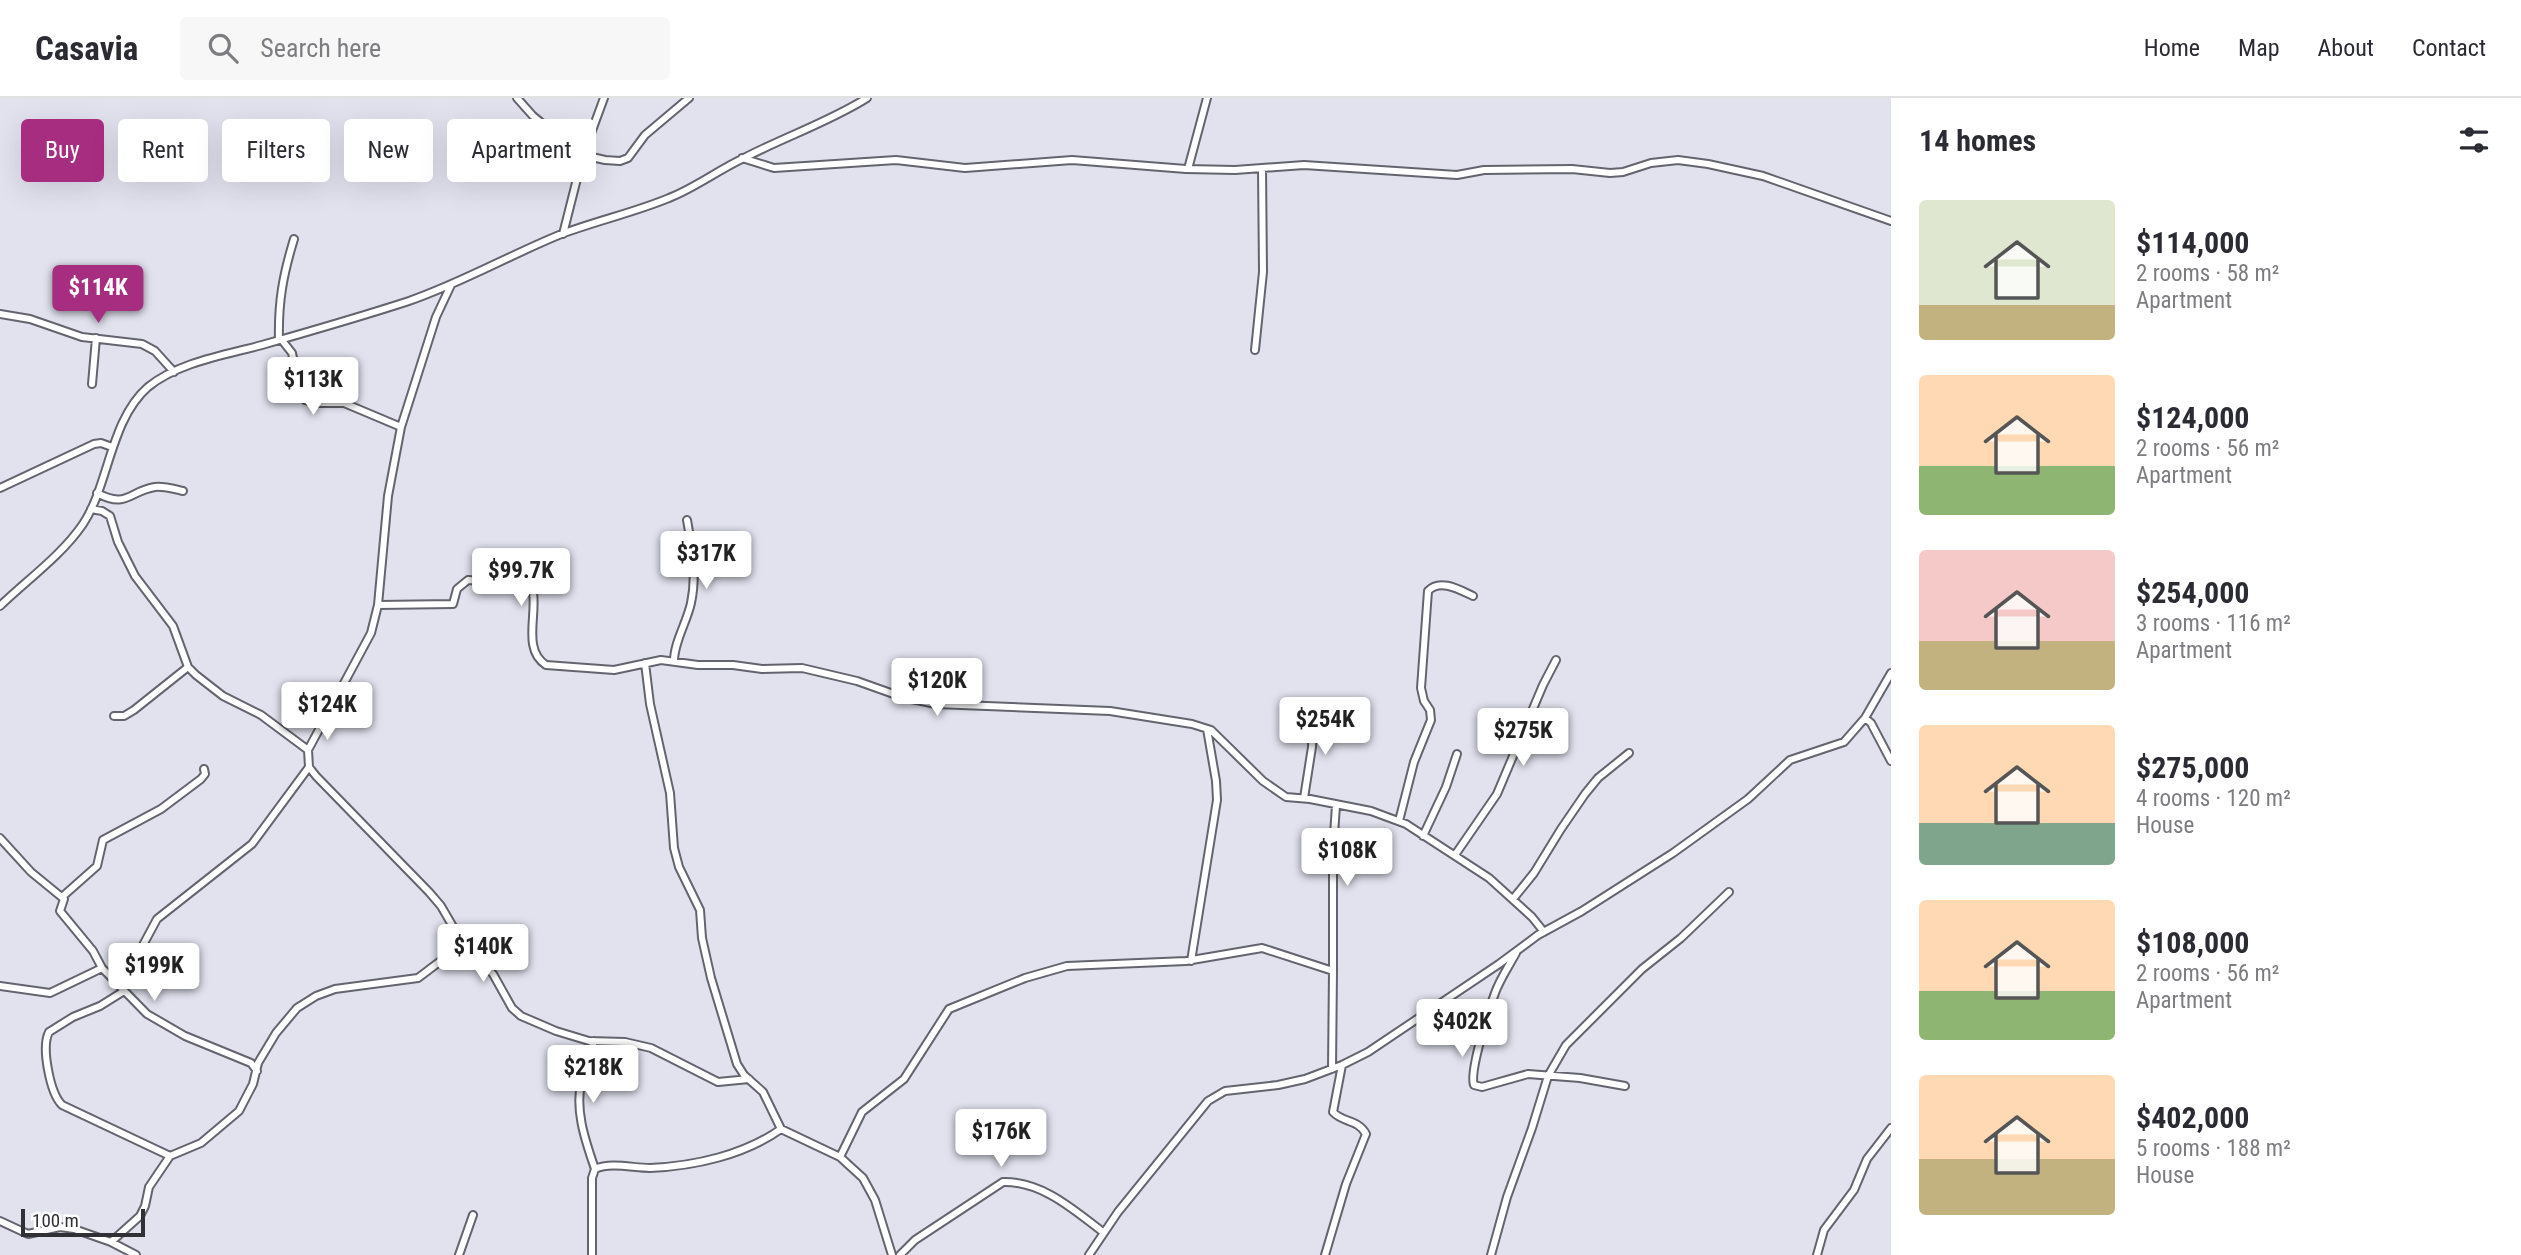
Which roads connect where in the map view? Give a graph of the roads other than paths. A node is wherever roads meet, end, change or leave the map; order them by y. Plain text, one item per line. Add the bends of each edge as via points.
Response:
1 (517, 98) edge
2 (604, 98) edge
3 (689, 98) edge
4 (867, 98) edge
5 (1207, 98) edge
6 (537, 119) edge
7 (596, 120) edge
8 (596, 157) edge
9 (742, 158) junction
10 (1188, 169) junction
11 (1262, 169) junction
12 (576, 182) edge
13 (1891, 221) edge
14 (563, 234) junction
15 (294, 239) dead end
16 (451, 285) junction
17 (0, 314) edge
18 (96, 338) junction
19 (280, 340) junction
20 (1255, 350) dead end
21 (174, 372) junction
22 (92, 384) dead end
23 (401, 427) junction
24 (112, 447) junction
25 (0, 488) edge
26 (183, 491) dead end
27 (97, 493) junction
28 (91, 509) junction
29 (688, 520) dead end
30 (1472, 596) dead end
31 (378, 605) junction
32 (0, 606) edge
33 (1556, 660) dead end
34 (674, 662) junction
35 (645, 663) junction
36 (188, 667) junction
37 (1891, 673) edge
38 (1314, 708) dead end
39 (114, 716) dead end
40 (1865, 718) junction
41 (1207, 729) junction
42 (308, 750) junction
43 (1629, 753) dead end
44 (1457, 754) dead end
45 (1891, 761) edge
46 (309, 767) junction
47 (204, 769) dead end
48 (1304, 799) junction
49 (1336, 804) junction
50 (1399, 821) junction
51 (1423, 836) junction
52 (0, 838) edge
53 (1455, 855) junction
54 (1729, 892) dead end
55 (62, 897) junction
56 (1513, 899) junction
57 (1544, 932) junction
58 (463, 944) junction
59 (1517, 951) junction
60 (1191, 961) junction
61 (102, 968) junction
62 (1333, 971) junction
63 (116, 980) junction
64 (0, 986) edge
65 (124, 991) junction
66 (594, 1041) junction
67 (1342, 1065) junction
68 (1332, 1069) junction
69 (257, 1070) junction
70 (1548, 1076) junction
71 (749, 1080) junction
72 (1625, 1086) dead end
73 (1891, 1128) edge
74 (781, 1129) junction
75 (170, 1156) junction
76 (840, 1157) junction
77 (595, 1169) junction
78 (473, 1215) dead end
79 (0, 1221) edge
80 (1103, 1232) junction
81 (111, 1242) junction
82 (136, 1255) edge
83 (459, 1255) edge
84 (592, 1255) edge
85 (892, 1255) edge
86 (900, 1255) edge
87 (1089, 1255) edge
88 (1325, 1255) edge
89 (1491, 1255) edge
90 (1817, 1255) edge

1 - 6 street
2 - 7 street
3 - 8 street via 645,135 628,158
4 - 9 street
5 - 10 street
9 - 10 street via 775,168 896,159 965,168 1065,160
9 - 14 street via 671,197
10 - 11 street
11 - 13 street via 1304,165 1457,175 1484,170 1610,173 1678,160 1763,176
11 - 20 street via 1263,272
12 - 14 street
14 - 16 street
15 - 19 street via 278,307
16 - 19 street
16 - 23 street via 436,317
17 - 18 street
18 - 21 street via 146,345
18 - 22 street
19 - 21 street
19 - 23 street via 292,353 305,400 344,403
21 - 24 street via 134,403
23 - 31 street via 388,496
24 - 25 street via 94,444
24 - 27 street
26 - 27 street via 158,487 115,501
27 - 28 street
28 - 32 street via 75,534
28 - 36 street via 110,516 135,576 173,626
29 - 34 street via 694,576
30 - 50 street via 1441,585 1428,591 1422,688 1431,720 1414,762
31 - 35 street via 453,604 457,589 468,580 527,584 534,594 533,645 546,665 608,670
31 - 42 street via 371,633
33 - 53 street via 1497,794
34 - 35 street
34 - 41 street via 808,669 936,704 1121,712
35 - 71 street via 670,793 677,862 702,915 702,938 730,1046
36 - 39 street via 134,710
36 - 42 street via 217,692 252,709
37 - 40 street
38 - 48 street
40 - 45 street
40 - 57 street via 1844,742 1790,760 1748,799 1673,853
41 - 48 street via 1275,791
41 - 60 street via 1217,800
42 - 46 street
43 - 56 street via 1585,794
44 - 51 street
46 - 58 street via 442,906
46 - 63 street via 252,844 157,919 135,960
47 - 55 street via 201,779 169,803 103,840 97,866
48 - 49 street
49 - 50 street
49 - 62 street
50 - 51 street
51 - 53 street
52 - 55 street
53 - 56 street
54 - 70 street via 1580,1030
55 - 61 street via 60,911
56 - 57 street
57 - 59 street
58 - 66 street via 493,974 521,1016
58 - 69 street via 418,978 348,986 307,1001 276,1033
59 - 67 street
59 - 70 street via 1495,991 1474,1071 1491,1085 1528,1074
60 - 62 street via 1267,948
60 - 76 street via 1067,966 953,1006 904,1079 862,1112
61 - 63 street
61 - 64 street via 50,993
62 - 68 street
63 - 65 street
65 - 69 street via 159,1023 251,1063
65 - 75 street via 49,1032 46,1046 55,1096 69,1108
66 - 71 street via 651,1048 718,1082
66 - 77 street via 579,1103
67 - 68 street
67 - 88 street via 1333,1112 1338,1118 1356,1122 1367,1134
68 - 80 street via 1293,1083 1216,1094
69 - 75 street via 239,1111 201,1143
70 - 72 street
70 - 89 street
71 - 74 street via 763,1092
73 - 90 street via 1824,1230
74 - 76 street
74 - 77 street via 717,1158 665,1167
75 - 81 street via 149,1187 140,1216
76 - 85 street via 872,1192
77 - 84 street
78 - 83 street
79 - 81 street via 28,1234 66,1227
80 - 86 street via 1045,1192 1003,1182 915,1240
80 - 87 street
81 - 82 street

